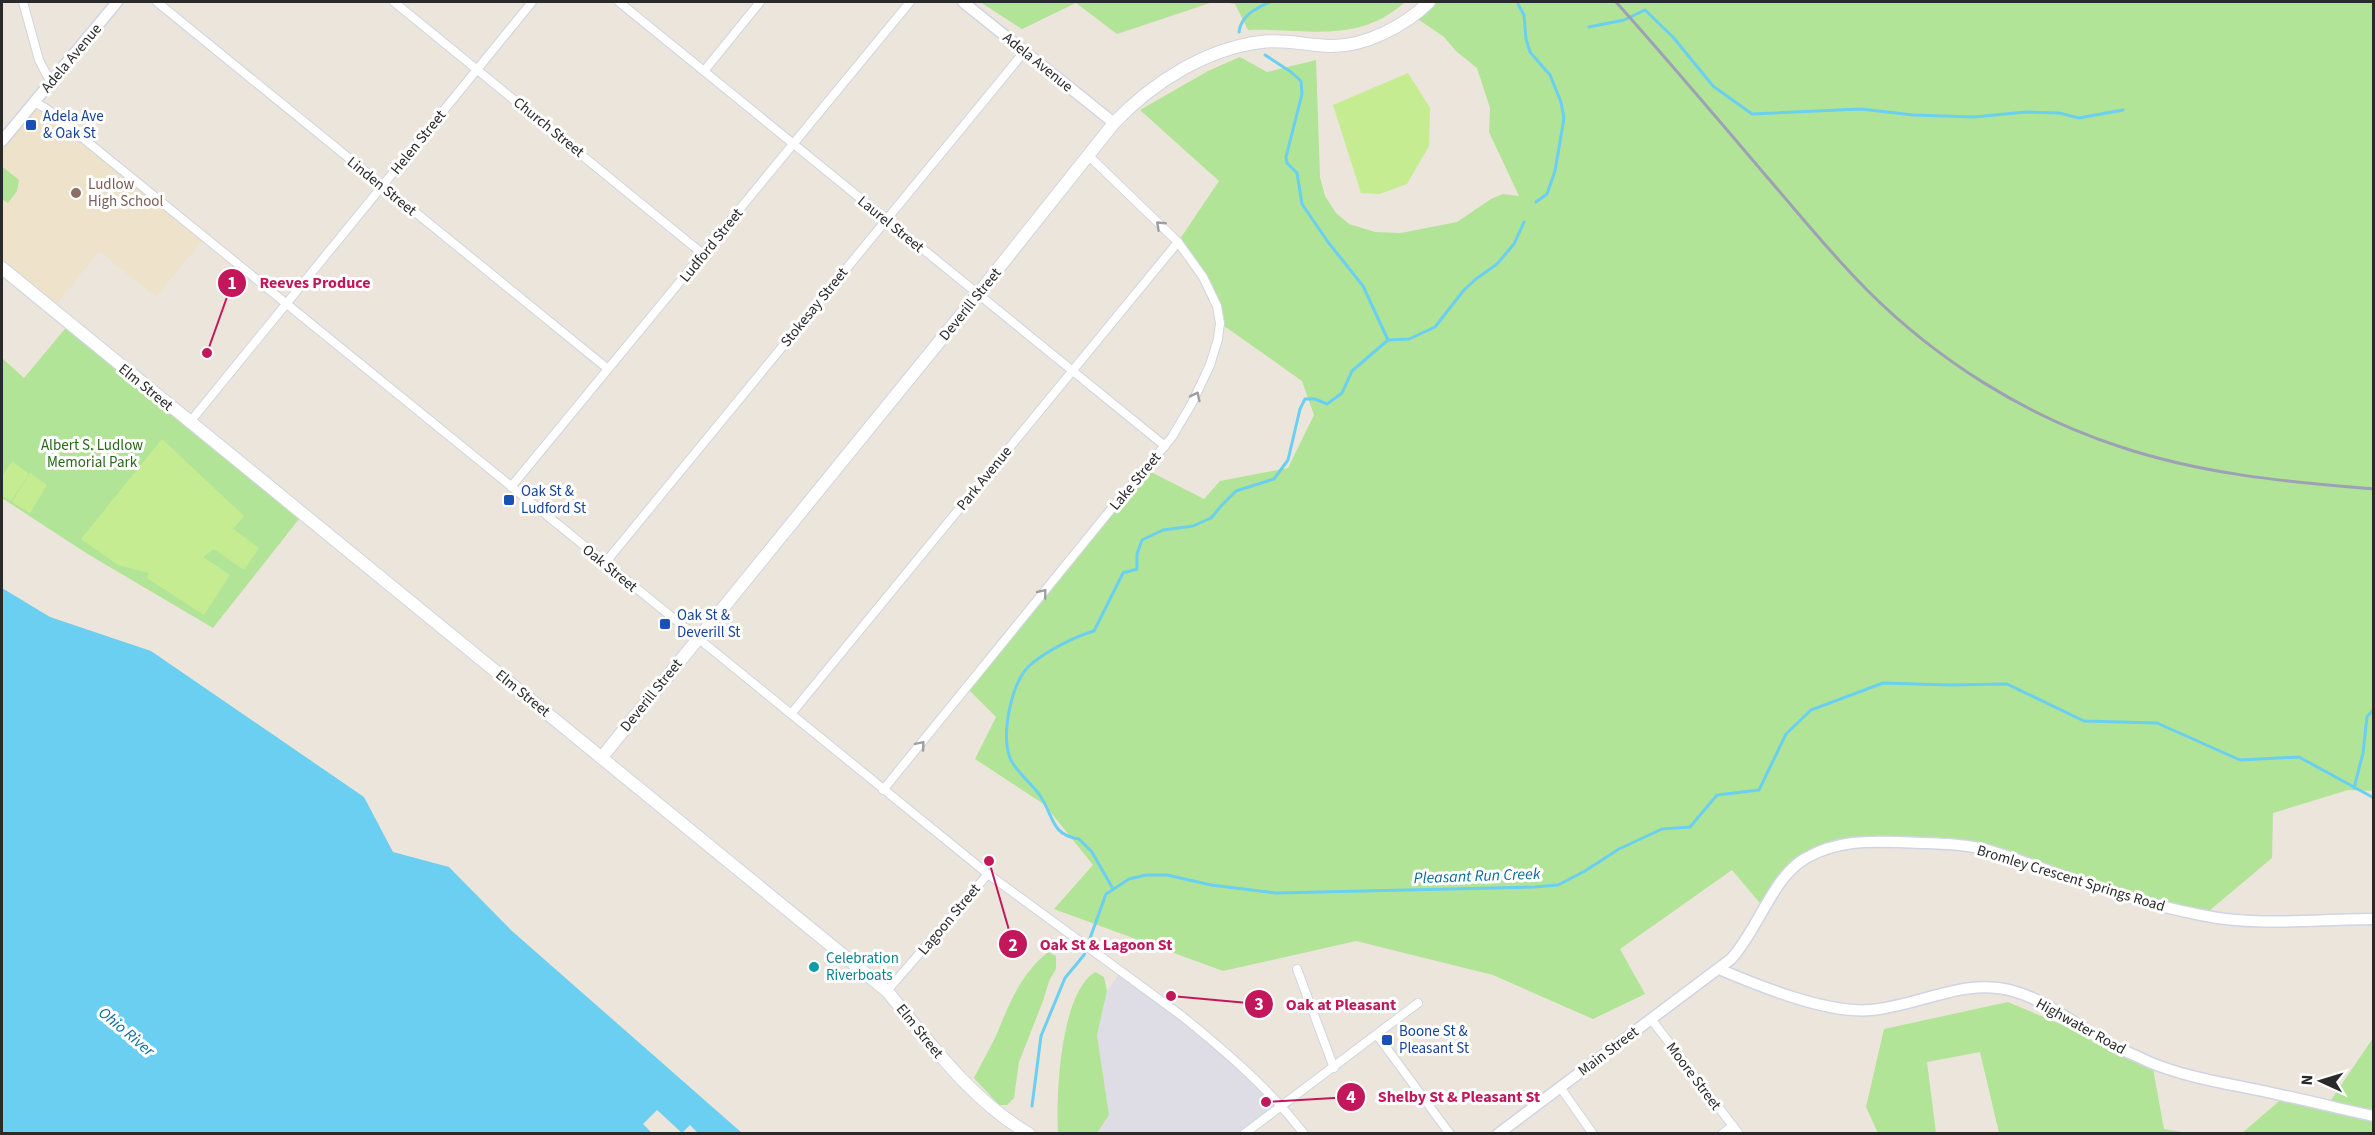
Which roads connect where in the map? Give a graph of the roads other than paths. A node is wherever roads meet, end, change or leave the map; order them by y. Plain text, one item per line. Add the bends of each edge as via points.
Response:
1 (23, 2) edge
2 (117, 2) edge
3 (157, 2) edge
4 (394, 2) edge
5 (532, 2) edge
6 (619, 2) edge
7 (760, 2) edge
8 (910, 2) edge
9 (963, 2) edge
10 (1429, 2) edge
11 (1024, 52) junction
12 (477, 69) junction
13 (704, 71) junction
14 (50, 81) junction
15 (34, 102) junction
16 (1114, 123) junction
17 (2, 141) edge
18 (793, 144) junction
19 (1089, 156) junction
20 (382, 185) junction
21 (886, 220) junction
22 (1178, 242) junction
23 (703, 254) junction
24 (2, 268) edge
25 (978, 294) junction
26 (286, 304) junction
27 (608, 369) junction
28 (1073, 371) junction
29 (190, 422) junction
30 (1165, 446) junction
31 (511, 487) junction
32 (605, 563) junction
33 (697, 638) junction
34 (791, 714) junction
35 (602, 757) junction
36 (884, 790) junction
37 (988, 874) junction
38 (2373, 919) edge
39 (1298, 969) dead end
40 (1719, 969) junction
41 (887, 990) junction
42 (1418, 1003) dead end
43 (1651, 1019) junction
44 (1377, 1035) junction
45 (1334, 1068) junction
46 (1560, 1087) junction
47 (1282, 1106) junction
48 (2373, 1116) edge
49 (1733, 1126) junction
50 (1029, 1134) edge
51 (1244, 1134) edge
52 (1304, 1134) edge
53 (1450, 1134) edge
54 (1497, 1134) edge
55 (1593, 1134) edge
56 (1722, 1134) edge
57 (1739, 1134) edge

1 - 14 street via 39,60
2 - 14 street, Adela Avenue
3 - 20 street, Linden Street
4 - 12 street, Church Street
5 - 12 street, Helen Street
6 - 13 street, Laurel Street
7 - 13 street
8 - 18 street, Ludford Street
9 - 11 street, Adela Avenue
10 - 16 main road, Deverill Street via 1390,29 1362,41 1331,46 1278,40 1254,43 1208,58 1175,74 1134,102
11 - 16 street, Adela Avenue
11 - 21 street, Stokesay Street
12 - 20 street, Helen Street
12 - 23 street, Church Street
13 - 18 street, Laurel Street
14 - 15 street, Adela Avenue
15 - 17 street, Adela Avenue
15 - 26 street, Oak Street
16 - 19 main road, Deverill Street
18 - 21 street, Laurel Street
18 - 23 street, Ludford Street
22 -> 19 street, Lake Street
19 - 25 main road, Deverill Street
20 - 26 street, Helen Street
20 - 27 street, Linden Street
21 - 25 street, Laurel Street
21 - 32 street, Stokesay Street
22 - 28 street, Park Avenue
30 -> 22 street, Lake Street via 1183,422 1210,365 1220,323 1217,306 1203,277
23 - 27 street, Ludford Street
24 - 29 main road, Elm Street
25 - 28 street, Laurel Street
25 - 33 main road, Deverill Street
26 - 29 street, Helen Street
26 - 31 street, Oak Street
27 - 31 street, Ludford Street
28 - 30 street, Laurel Street
28 - 34 street, Park Avenue
29 - 35 main road, Elm Street
36 -> 30 street, Lake Street
31 - 32 street, Oak Street
32 - 33 street, Oak Street
33 - 34 street, Oak Street
33 - 35 main road, Deverill Street
34 - 36 street, Oak Street
35 - 41 main road, Elm Street
36 - 37 street, Oak Street
37 - 41 street, Lagoon Street
37 - 47 street, Oak Street via 1193,1025
38 - 40 street, Bromley Crescent Springs Road via 2252,922 2203,916 2144,902 1983,849 1868,841 1826,848 1790,870 1748,940
39 - 45 street
40 - 43 street, Main Street
40 - 48 street, Highwater Road via 1775,990 1848,1010 1894,1007 1975,987 2012,991 2042,1002 2111,1045 2152,1063
41 - 50 main road, Elm Street via 967,1085
42 - 44 street
43 - 46 street, Main Street
43 - 49 street, Moore Street
44 - 45 street
44 - 53 street
45 - 47 street
46 - 54 street, Main Street
46 - 55 street
47 - 51 street
47 - 52 street, Oak Street
49 - 56 street
49 - 57 street, Moore Street

